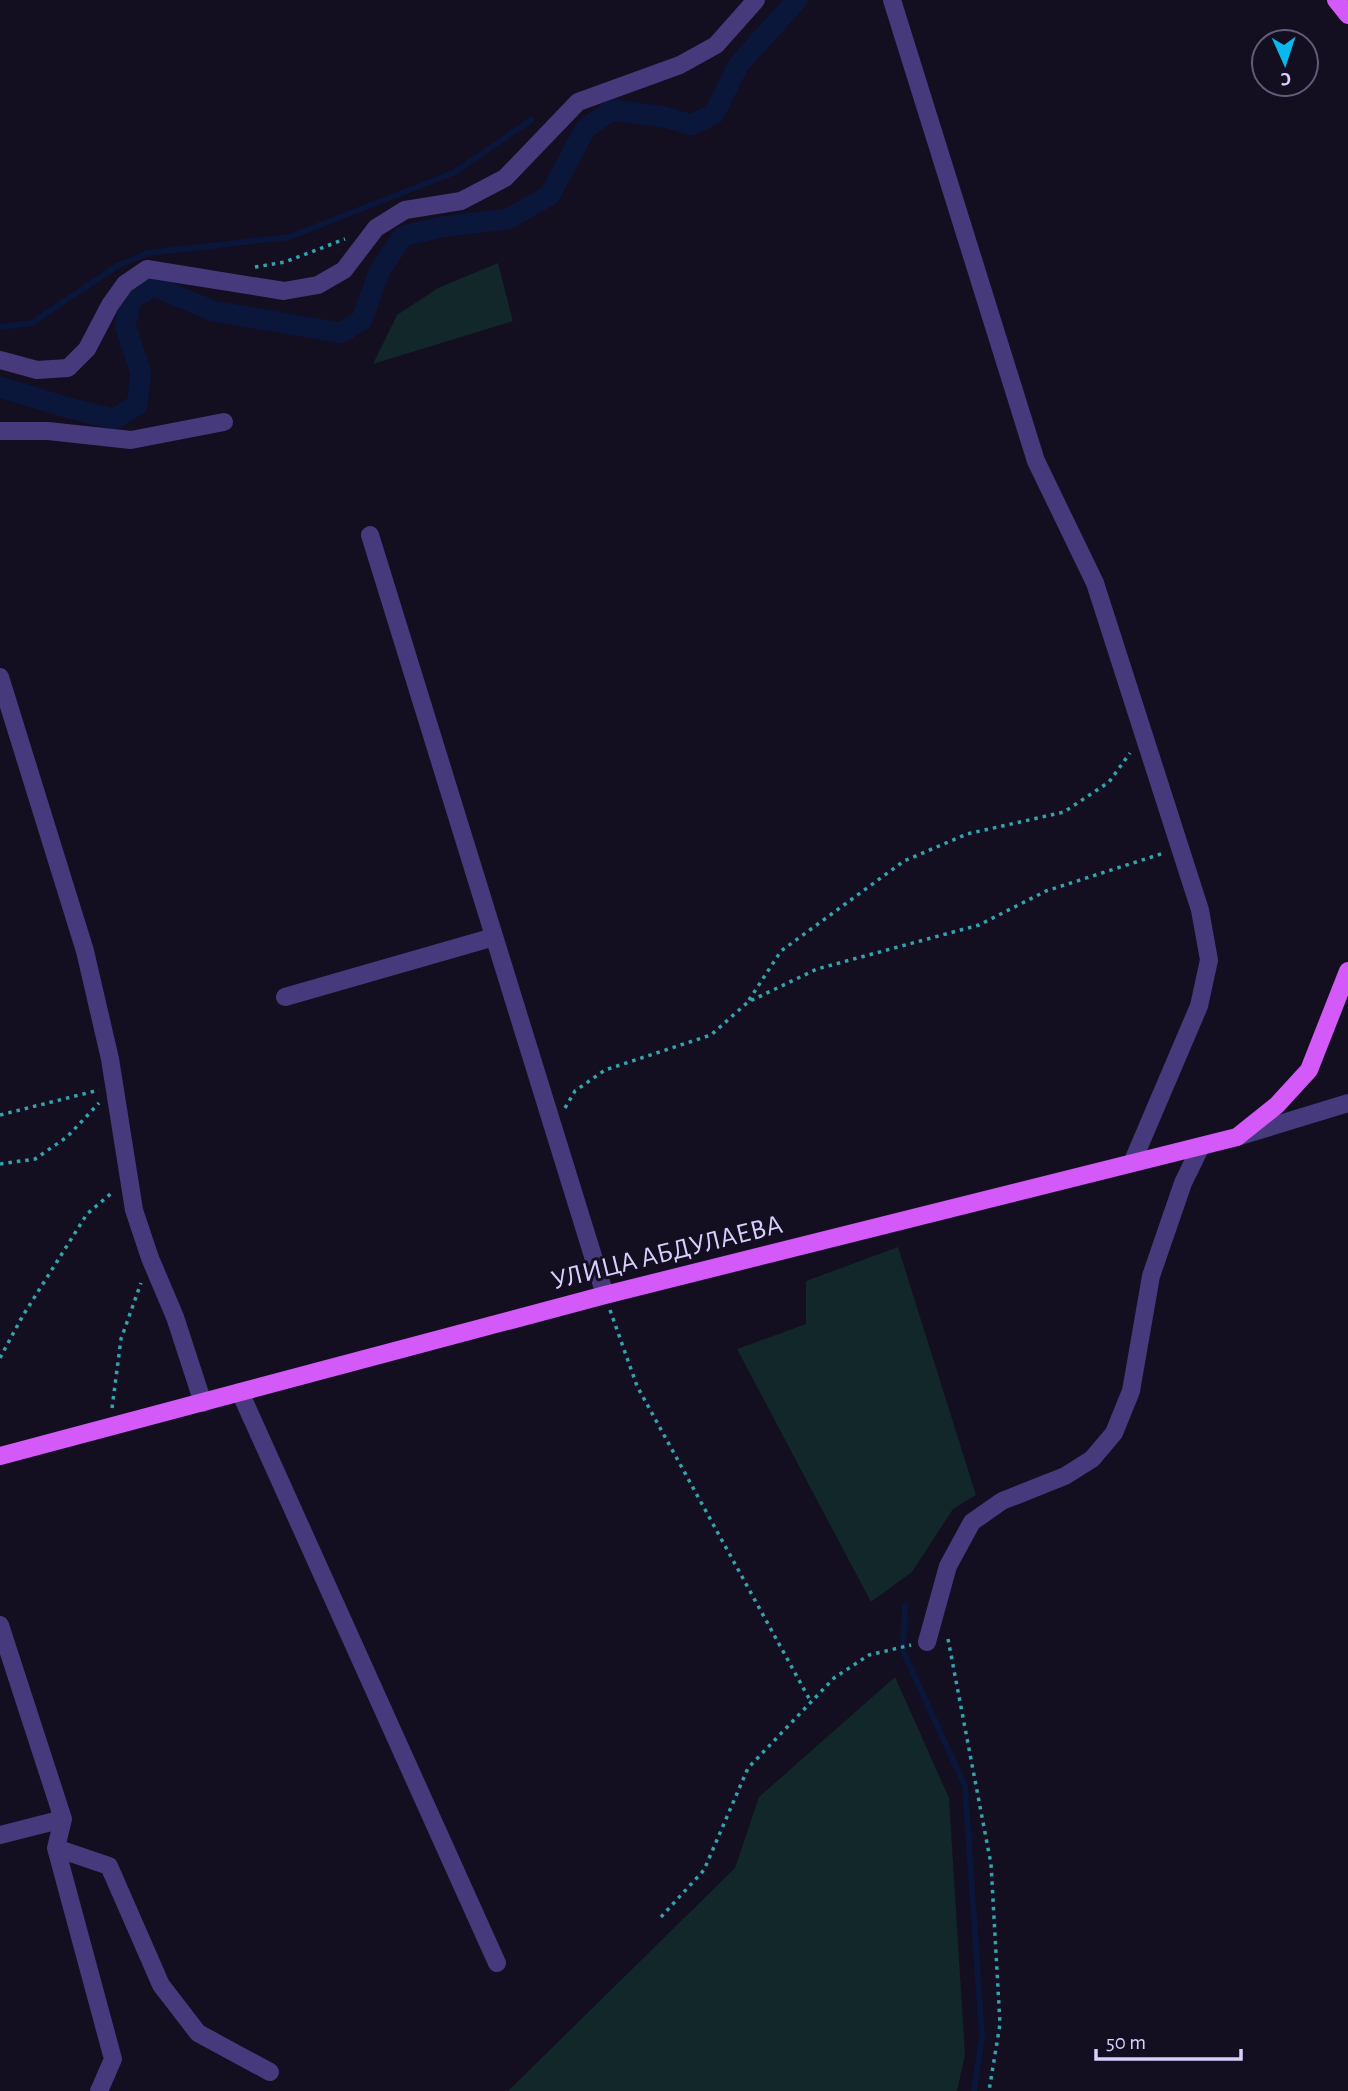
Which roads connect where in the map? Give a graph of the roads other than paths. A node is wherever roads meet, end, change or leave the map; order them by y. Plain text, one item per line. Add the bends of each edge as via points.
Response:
1 (756, 0) edge
2 (891, 0) edge
3 (1336, 0) edge
4 (1348, 15) edge
5 (0, 360) edge
6 (224, 422) dead end
7 (0, 431) edge
8 (370, 535) dead end
9 (1, 683) edge
10 (494, 937) junction
11 (1348, 971) edge
12 (285, 997) dead end
13 (1348, 1103) edge
14 (1237, 1137) junction
15 (1201, 1146) junction
16 (1132, 1163) junction
17 (605, 1295) junction
18 (240, 1392) junction
19 (203, 1402) junction
20 (0, 1456) edge
21 (0, 1625) edge
22 (927, 1642) road end
23 (63, 1819) junction
24 (0, 1835) edge
25 (56, 1849) junction
26 (497, 1963) dead end
27 (270, 2072) dead end
28 (99, 2091) edge

1 - 5 street via 716,45 680,65 578,102 505,178 461,201 405,210 376,228 344,270 318,285 284,291 147,269 125,284 87,349 68,368 37,370
2 - 16 street via 1036,461 1095,583 1200,910 1209,960 1199,1006
3 - 4 main road
6 - 7 street via 131,440
8 - 10 street
9 - 19 street via 85,951 110,1059 134,1210
10 - 12 street
10 - 17 street
11 - 14 main road via 1308,1070 1277,1105
13 - 14 street, УЛИЦА АБДУЛАЕВА
14 - 15 main road, УЛИЦА АБДУЛАЕВА
15 - 16 main road, УЛИЦА АБДУЛАЕВА
15 - 22 street via 1183,1183 1151,1276 1131,1391 1114,1433 1092,1459 1065,1476 1002,1501 972,1522 948,1566
16 - 17 main road, УЛИЦА АБДУЛАЕВА
17 - 18 main road, УЛИЦА АБДУЛАЕВА
18 - 19 main road, УЛИЦА АБДУЛАЕВА
18 - 26 street
19 - 20 main road, УЛИЦА АБДУЛАЕВА
21 - 23 street
23 - 24 street
23 - 25 street
25 - 27 street via 109,1866 161,1985 198,2033
25 - 28 street via 113,2059

